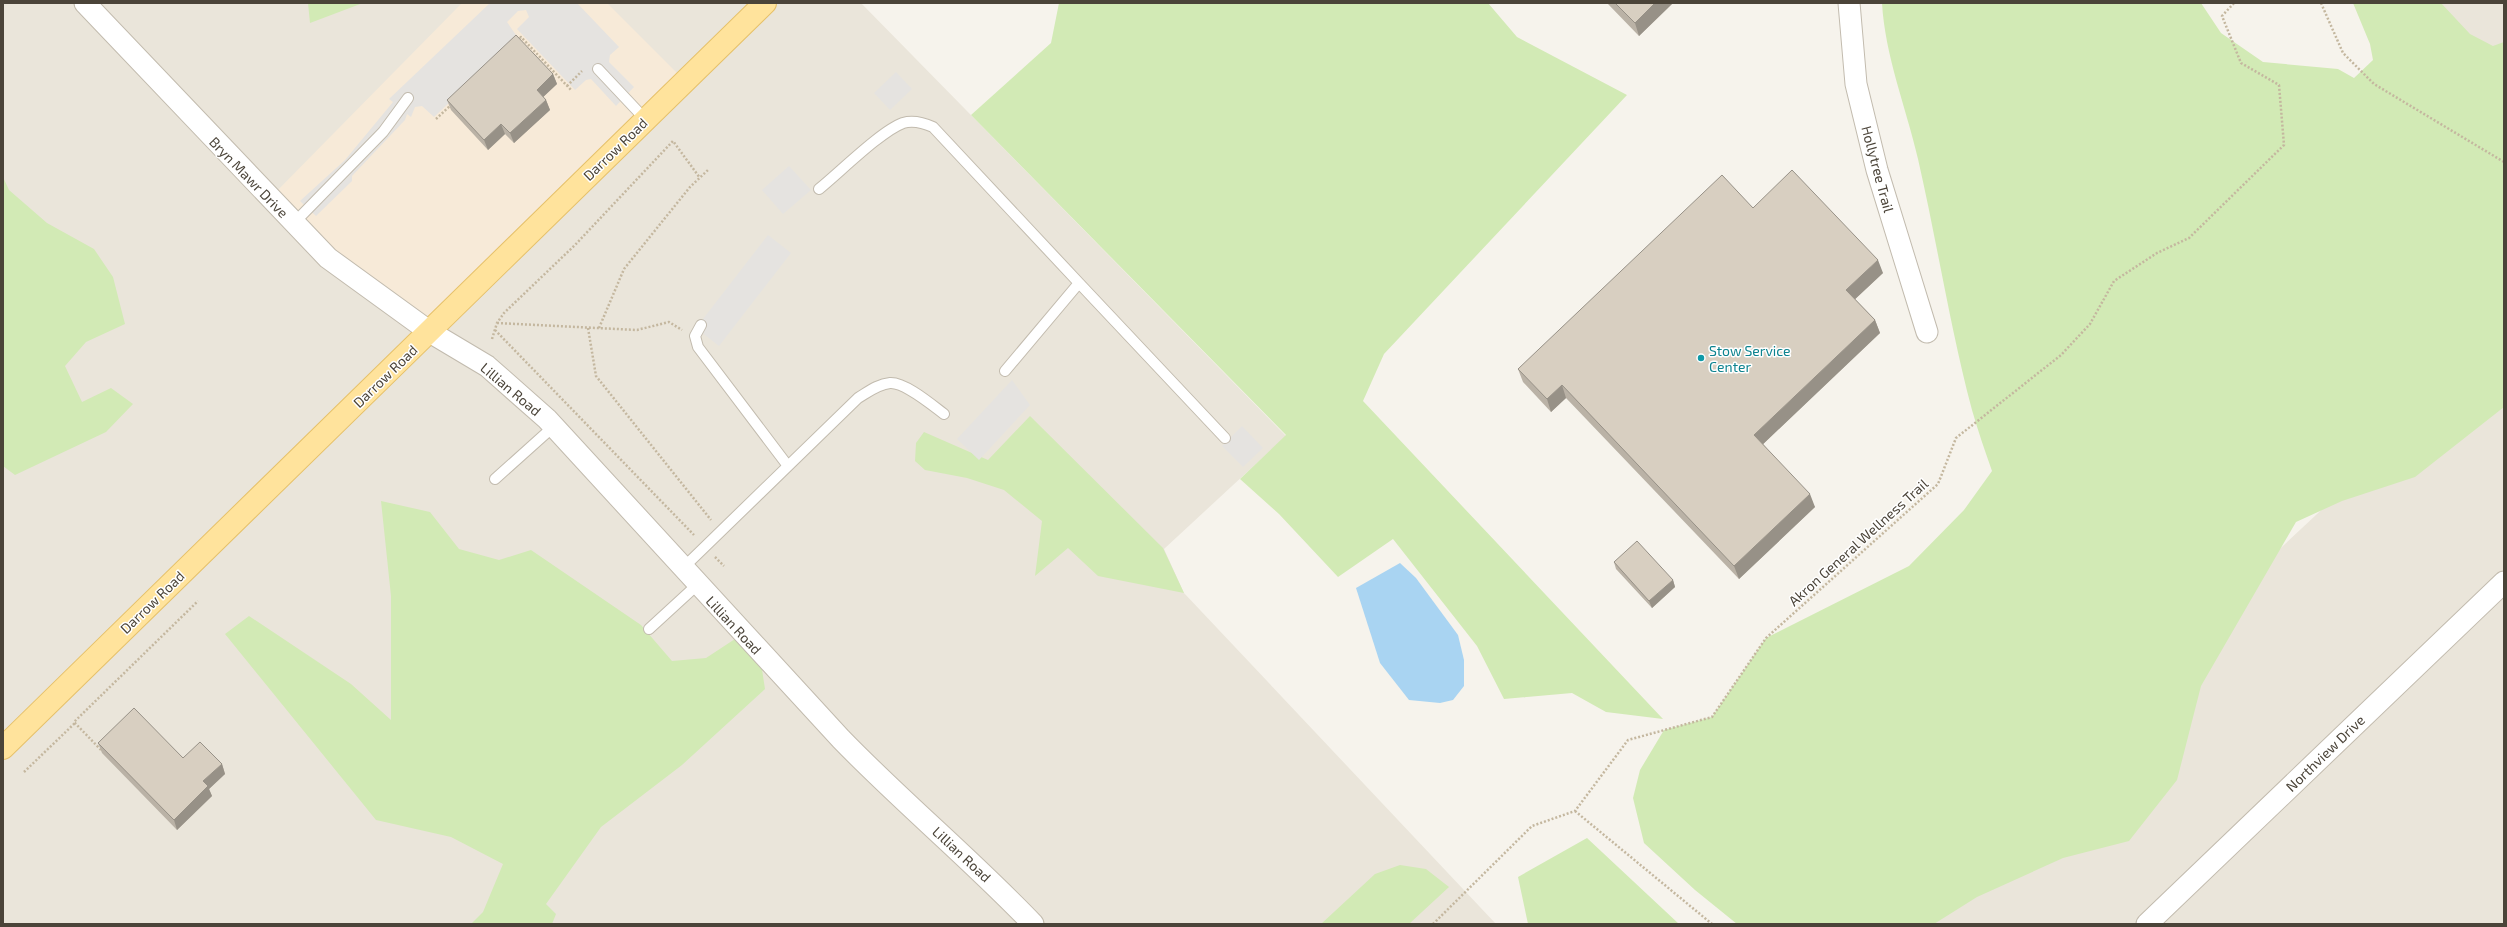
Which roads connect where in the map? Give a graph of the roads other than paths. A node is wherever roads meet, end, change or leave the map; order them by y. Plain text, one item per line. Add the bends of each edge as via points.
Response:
1 (85, 3) edge
2 (765, 3) edge
3 (1849, 3) edge
4 (598, 69) dead end
5 (408, 98) dead end
6 (645, 119) junction
7 (819, 189) dead end
8 (294, 223) junction
9 (1078, 283) junction
10 (701, 325) dead end
11 (430, 332) junction
12 (1927, 332) dead end
13 (1005, 371) dead end
14 (944, 414) dead end
15 (553, 426) junction
16 (1225, 438) dead end
17 (788, 466) junction
18 (495, 479) dead end
19 (682, 569) junction
20 (2504, 582) edge
21 (697, 585) junction
22 (649, 629) dead end
23 (3, 748) edge
24 (1033, 924) edge
25 (2147, 924) edge

1 - 8 street, Bryn Mawr Drive
2 - 6 main road, Darrow Road
3 - 12 street, Hollytree Trail via 1858,91 1877,170
4 - 6 lane
5 - 8 lane via 382,132
6 - 11 main road, Darrow Road
7 - 9 lane via 884,134 903,123 921,122 933,127
8 - 11 street, Bryn Mawr Drive via 328,258
9 - 13 lane
9 - 16 lane
10 - 17 lane via 695,336 698,347
11 - 15 street, Lillian Road via 487,366
11 - 23 main road, Darrow Road
14 - 17 lane via 907,388 891,383 875,387 858,398
15 - 18 lane
15 - 19 street, Lillian Road
17 - 19 lane
19 - 21 street, Lillian Road
20 - 25 street, Northview Drive
21 - 22 lane
21 - 24 street, Lillian Road via 868,768 996,885

